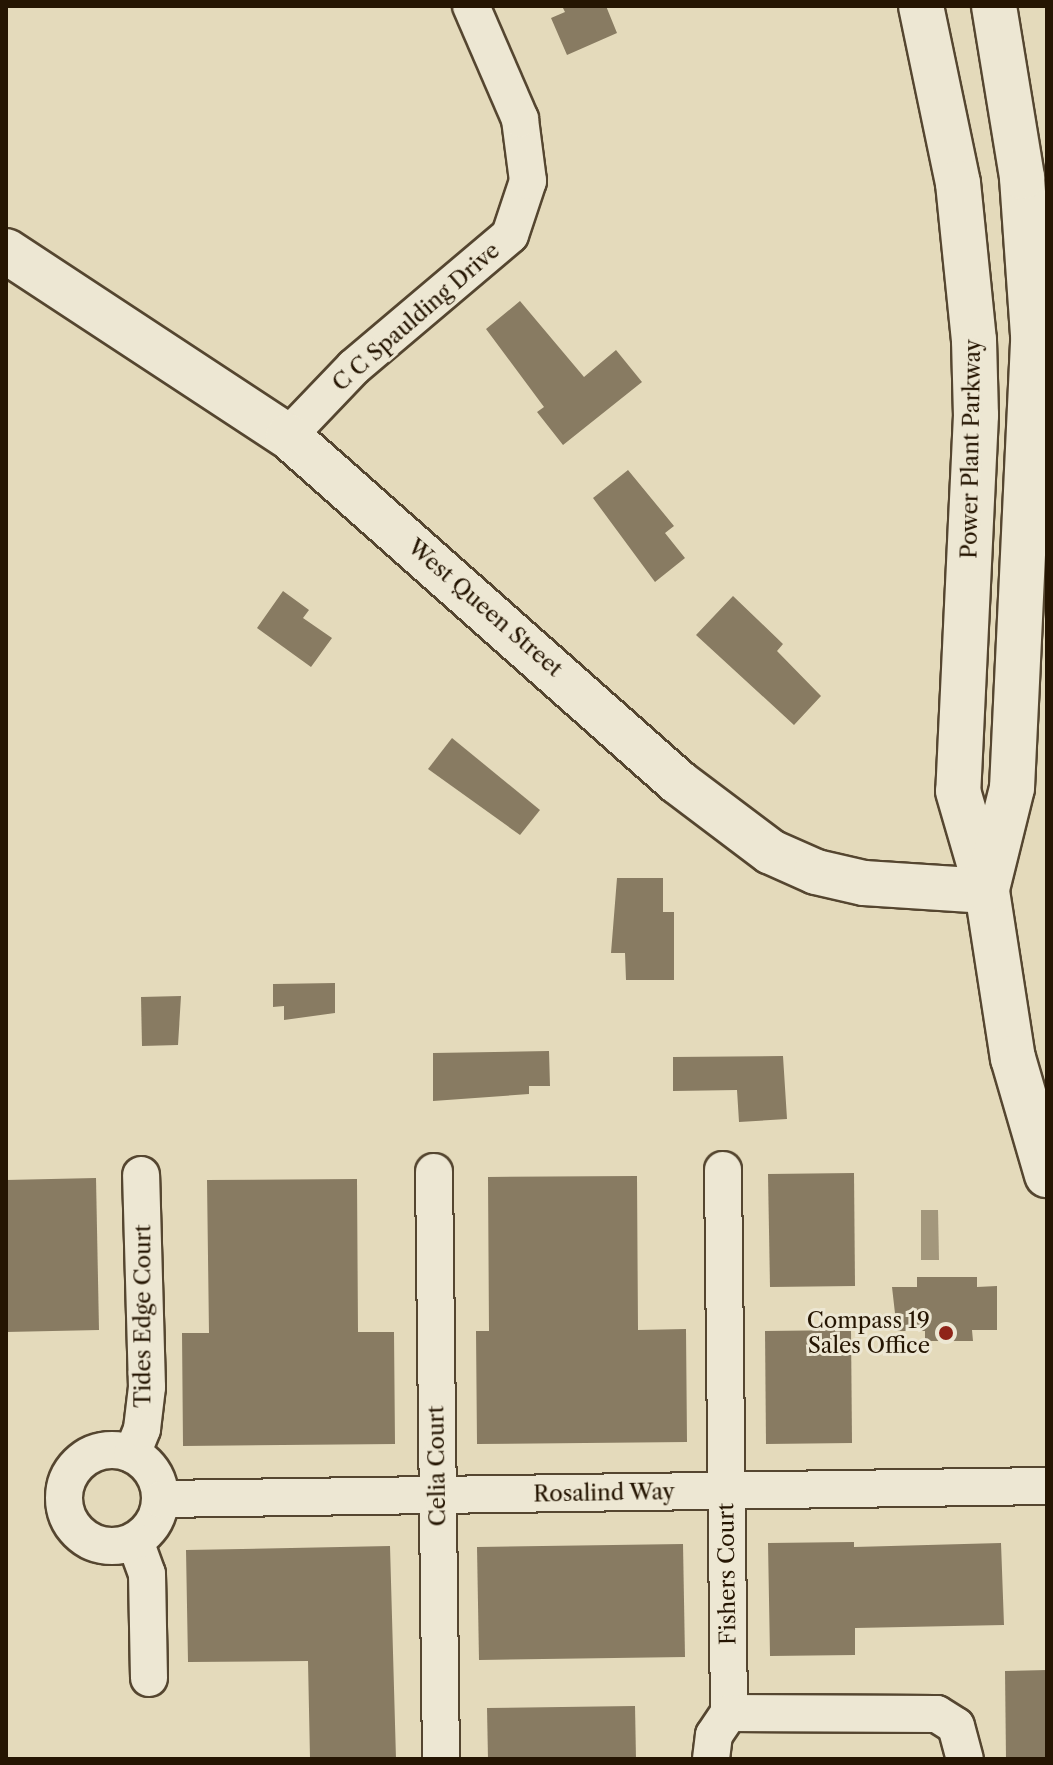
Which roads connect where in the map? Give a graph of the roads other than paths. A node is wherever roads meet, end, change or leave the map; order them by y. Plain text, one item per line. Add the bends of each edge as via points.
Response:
1 (471, 6) edge
2 (921, 6) edge
3 (994, 6) edge
4 (1034, 176) edge
5 (958, 183) junction
6 (1037, 235) edge
7 (966, 242) junction
8 (6, 251) edge
9 (288, 436) junction
10 (1047, 528) edge
11 (1022, 590) junction
12 (987, 891) junction
13 (723, 1170) dead end
14 (434, 1172) dead end
15 (141, 1175) dead end
16 (1047, 1175) edge
17 (132, 1454) junction
18 (1047, 1486) edge
19 (726, 1491) junction
20 (437, 1495) junction
21 (161, 1499) junction
22 (135, 1541) junction
23 (149, 1678) dead end
24 (729, 1713) junction
25 (441, 1759) edge
26 (711, 1759) edge
27 (965, 1759) edge

1 - 9 street, C C Spaulding Drive via 520,119 528,181 510,235 354,367
2 - 5 main road, Power Plant Parkway
3 - 4 main road, Power Plant Parkway
4 - 5 main road
4 - 6 main road, Power Plant Parkway
5 - 7 main road, Power Plant Parkway
6 - 7 main road
6 - 11 main road, Power Plant Parkway
7 - 12 main road, Power Plant Parkway via 976,415 958,791
8 - 9 main road, West Queen Street
9 - 12 main road, West Queen Street via 678,782 771,852 816,872 864,883
10 - 11 main road
11 - 12 main road, Power Plant Parkway via 1012,788
12 - 16 main road, Power Plant Parkway via 1013,1058
13 - 19 street, Fishers Court
14 - 20 street, Celia Court
15 - 17 street, Tides Edge Court via 147,1387 142,1429
17 - 21 street via 153,1472
17 - 22 street via 102,1451 76,1465 64,1492 64,1507 70,1522 91,1542 106,1546
18 - 19 street, Rosalind Way
19 - 20 street, Rosalind Way
19 - 24 street, Fishers Court
20 - 21 street, Rosalind Way
20 - 25 street, Celia Court
21 - 22 street via 154,1524
22 - 23 street via 147,1574
24 - 26 street via 714,1735
24 - 27 street via 937,1714 956,1726

